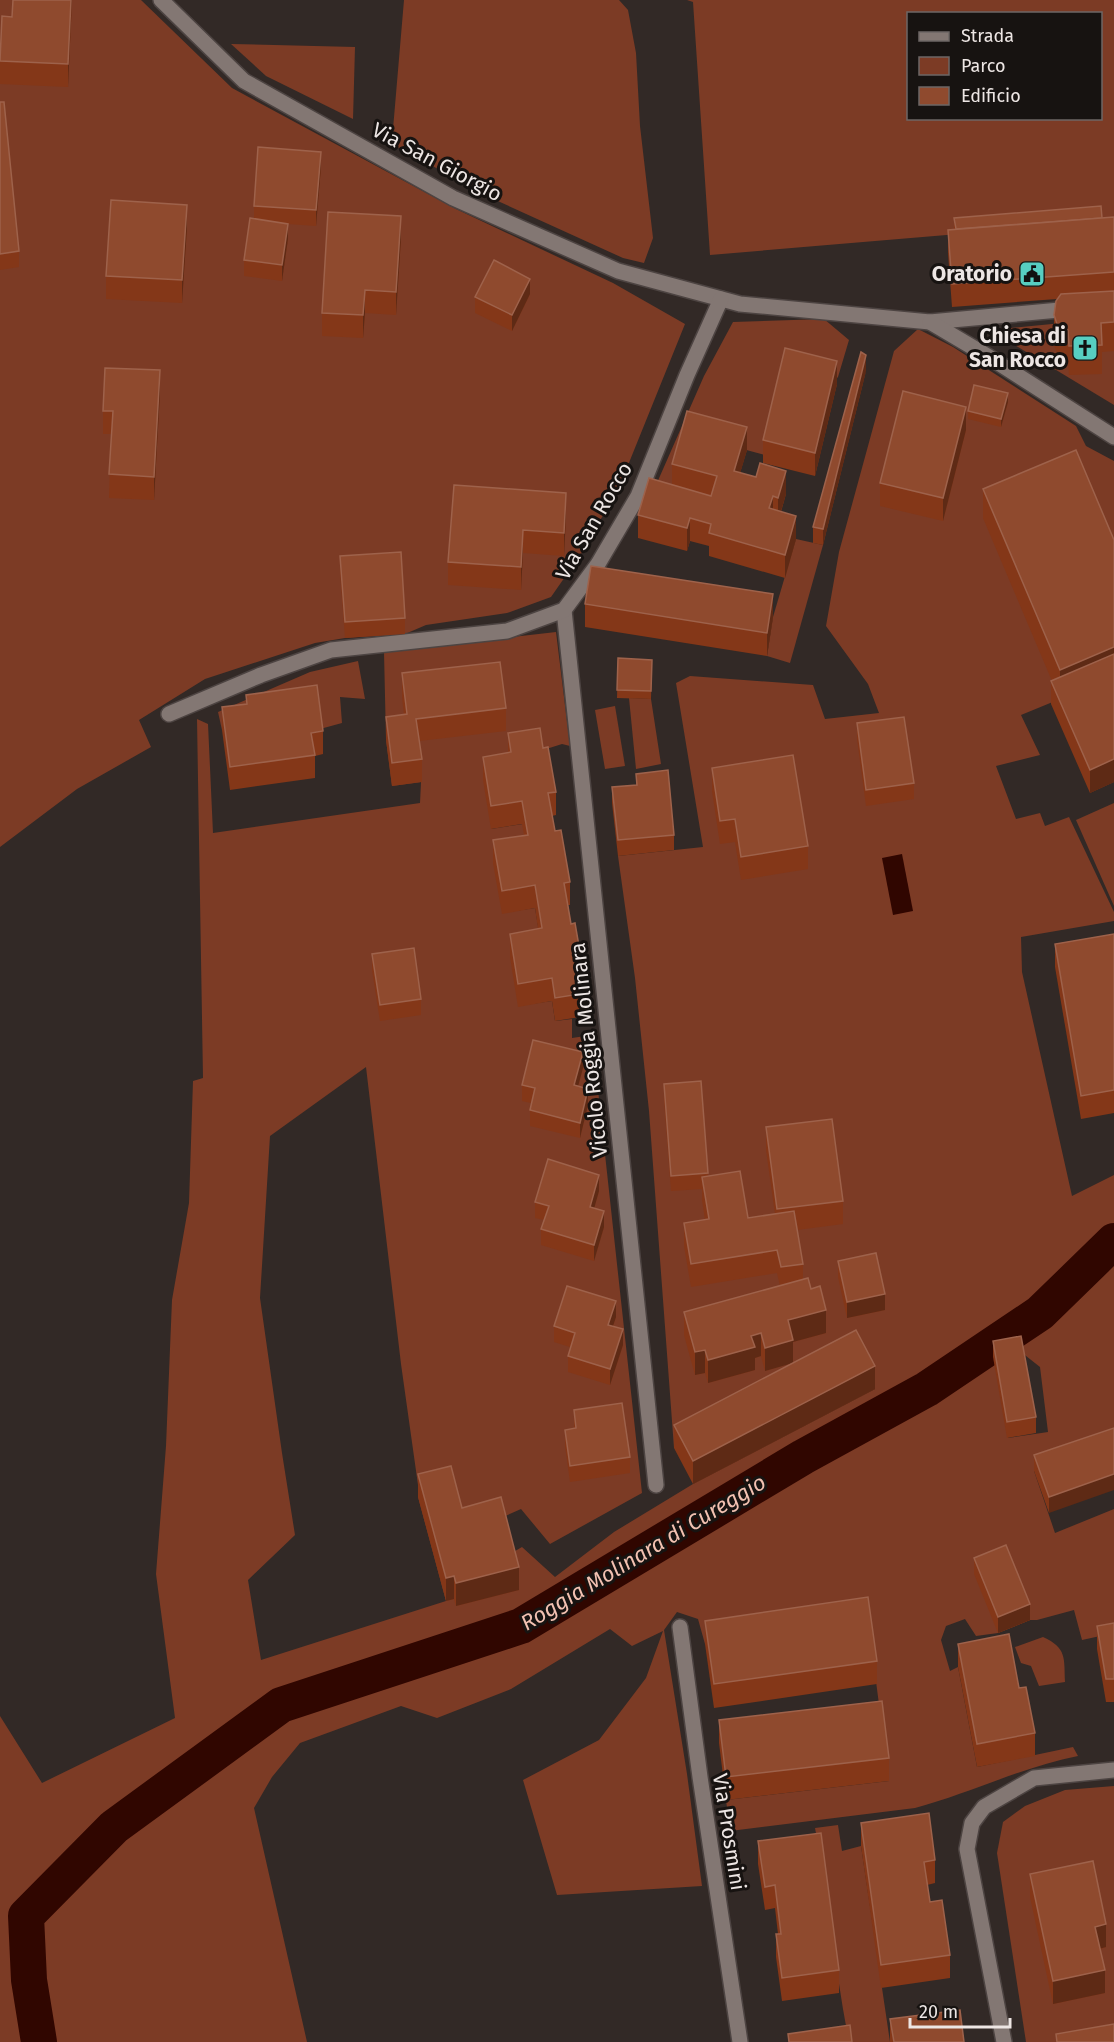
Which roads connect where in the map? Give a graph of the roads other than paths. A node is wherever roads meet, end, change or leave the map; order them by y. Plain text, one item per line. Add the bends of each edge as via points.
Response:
1 (164, 2) edge
2 (721, 299) junction
3 (1114, 305) edge
4 (930, 322) junction
5 (1114, 437) edge
6 (564, 610) junction
7 (169, 714) dead end
8 (656, 1485) dead end
9 (680, 1627) dead end
10 (1114, 1770) edge
11 (740, 2042) edge
12 (1004, 2042) edge

1 - 2 street, Via San Giorgio via 244,81 453,198 618,271
2 - 4 street
2 - 6 street, Via San Rocco via 638,496 598,564
3 - 4 street
4 - 5 street
6 - 7 street, Via San Rocco via 507,632 331,650
6 - 8 street, Vicolo Roggia Molinara
9 - 11 street, Via Prosmini
10 - 12 street via 1034,1778 984,1807 972,1823 967,1849

